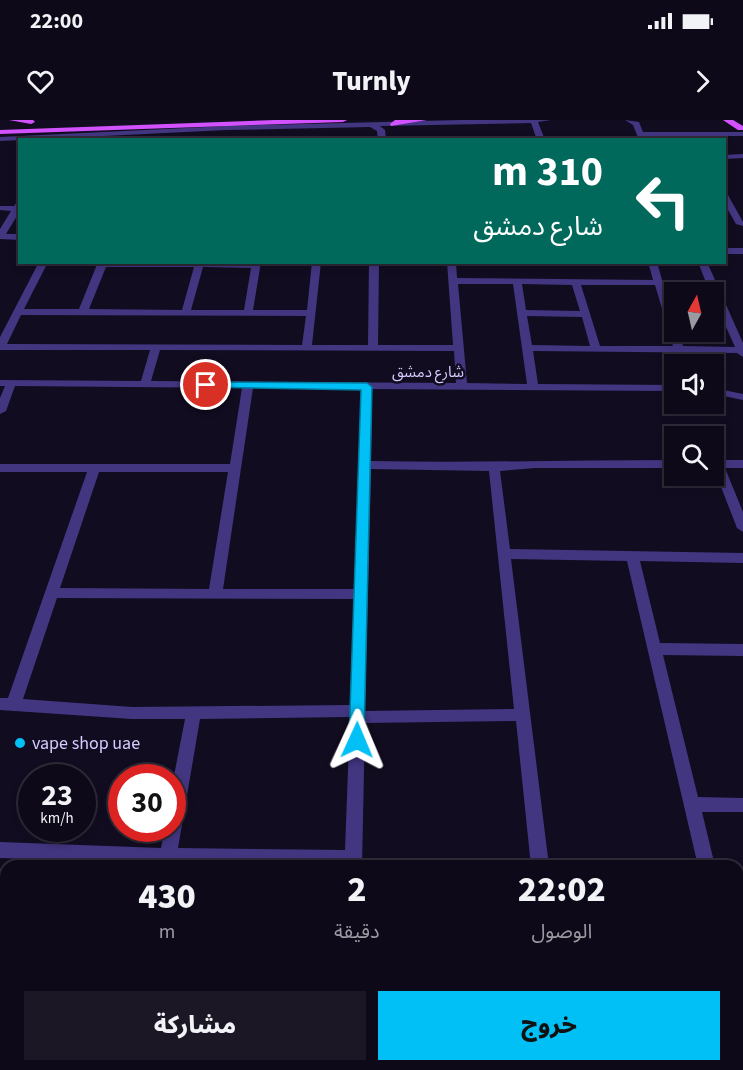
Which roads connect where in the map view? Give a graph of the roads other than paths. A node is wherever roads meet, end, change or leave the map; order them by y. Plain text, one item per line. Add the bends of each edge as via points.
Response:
1 (13, 120) edge
2 (343, 120) edge
3 (423, 120) edge
4 (534, 120) edge
5 (547, 120) edge
6 (727, 120) edge
7 (736, 120) edge
8 (31, 122) junction
9 (632, 122) edge
10 (288, 123) junction
11 (0, 124) edge
12 (102, 124) edge
13 (372, 125) junction
14 (315, 126) junction
15 (394, 129) junction
16 (742, 131) edge
17 (0, 132) edge
18 (61, 137) edge
19 (642, 137) edge
20 (38, 138) edge
21 (382, 138) edge
22 (541, 138) edge
23 (0, 139) edge
24 (18, 139) edge
25 (726, 198) edge
26 (0, 200) edge
27 (18, 205) edge
28 (18, 205) edge
29 (18, 207) edge
30 (0, 208) edge
31 (741, 224) edge
32 (18, 237) edge
33 (726, 250) edge
34 (743, 251) edge
35 (43, 264) edge
36 (103, 264) edge
37 (151, 264) edge
38 (257, 264) edge
39 (317, 264) edge
40 (374, 264) edge
41 (653, 264) edge
42 (703, 264) edge
43 (199, 265) junction
44 (452, 272) edge
45 (517, 281) junction
46 (576, 282) junction
47 (711, 282) edge
48 (658, 283) junction
49 (664, 283) edge
50 (664, 297) edge
51 (724, 311) edge
52 (18, 312) junction
53 (83, 312) junction
54 (186, 312) junction
55 (248, 312) junction
56 (311, 313) junction
57 (521, 313) junction
58 (585, 314) junction
59 (726, 315) joint
60 (677, 342) edge
61 (156, 347) junction
62 (307, 348) junction
63 (373, 348) junction
64 (459, 348) junction
65 (527, 348) junction
66 (596, 349) junction
67 (679, 350) junction
68 (742, 352) edge
69 (460, 371) junction
70 (6, 383) edge
71 (145, 385) junction
72 (248, 386) junction
73 (367, 387) junction
74 (436, 387) junction
75 (462, 387) junction
76 (743, 387) edge
77 (500, 388) junction
78 (533, 388) junction
79 (664, 388) edge
80 (724, 388) edge
81 (724, 392) edge
82 (743, 397) edge
83 (0, 411) edge
84 (664, 464) edge
85 (724, 464) edge
86 (743, 464) edge
87 (364, 465) junction
88 (494, 467) junction
89 (0, 468) edge
90 (94, 468) junction
91 (234, 468) junction
92 (724, 483) edge
93 (743, 528) edge
94 (504, 554) junction
95 (632, 556) junction
96 (743, 558) edge
97 (50, 593) junction
98 (215, 594) junction
99 (359, 594) junction
100 (655, 650) junction
101 (743, 650) edge
102 (7, 704) edge
103 (194, 712) junction
104 (357, 714) junction
105 (522, 715) junction
106 (692, 804) junction
107 (743, 805) edge
108 (0, 850) edge
109 (152, 860) edge
110 (167, 860) edge
111 (353, 860) edge
112 (539, 860) edge
113 (705, 860) edge

1 - 8 main road
2 - 10 main road
3 - 15 main road via 399,121
4 - 5 street
4 - 15 street
4 - 22 street
6 - 16 main road
7 - 16 main road
8 - 11 main road
8 - 12 main road
9 - 19 street
10 - 12 main road
10 - 14 main road
12 - 17 main road
12 - 18 main road
13 - 14 street
13 - 15 street
13 - 21 street via 381,130
14 - 18 street
16 - 19 street
18 - 20 street
23 - 24 street
25 - 31 street
26 - 27 street
28 - 30 street
29 - 32 street via 0,236
33 - 34 street
35 - 52 street
36 - 53 street
37 - 43 street
38 - 43 street
38 - 55 street
39 - 56 street
40 - 63 street
41 - 48 street
42 - 47 street
43 - 54 street
44 - 45 street
44 - 64 street
45 - 46 street
45 - 57 street
46 - 48 street
46 - 58 street
48 - 49 street
48 - 50 street
51 - 59 street
52 - 53 street
52 - 61 street via 0,347
53 - 54 street
54 - 55 street
55 - 56 street
56 - 62 street
57 - 58 street
57 - 65 street
58 - 66 street
59 - 68 street
60 - 67 street
61 - 62 street
61 - 71 street
62 - 63 street
63 - 64 street
64 - 69 street
65 - 66 street
65 - 78 street
66 - 67 street
67 - 68 street
69 - 74 street
69 - 75 street
69 - 77 street
70 - 71 street, شارع دمشق
70 - 83 street
71 - 72 street, شارع دمشق
72 - 73 street, شارع دمشق
72 - 91 street
73 - 74 street, شارع دمشق
73 - 87 street
74 - 75 street, شارع دمشق
75 - 77 street, شارع دمشق
76 - 80 street
77 - 78 street, شارع دمشق
78 - 79 street, شارع دمشق
81 - 82 street
84 - 88 street
85 - 86 street
87 - 88 street
87 - 99 street
88 - 94 street
89 - 90 street
90 - 91 street
90 - 97 street
91 - 98 street
92 - 93 street
94 - 95 street
94 - 105 street
95 - 96 street
95 - 100 street
97 - 98 street
97 - 102 street
98 - 99 street
99 - 104 street
100 - 101 street
100 - 106 street
102 - 103 street via 132,713
103 - 104 street
103 - 110 street
104 - 105 street
104 - 111 street
105 - 112 street
106 - 107 street
106 - 113 street
108 - 109 street

